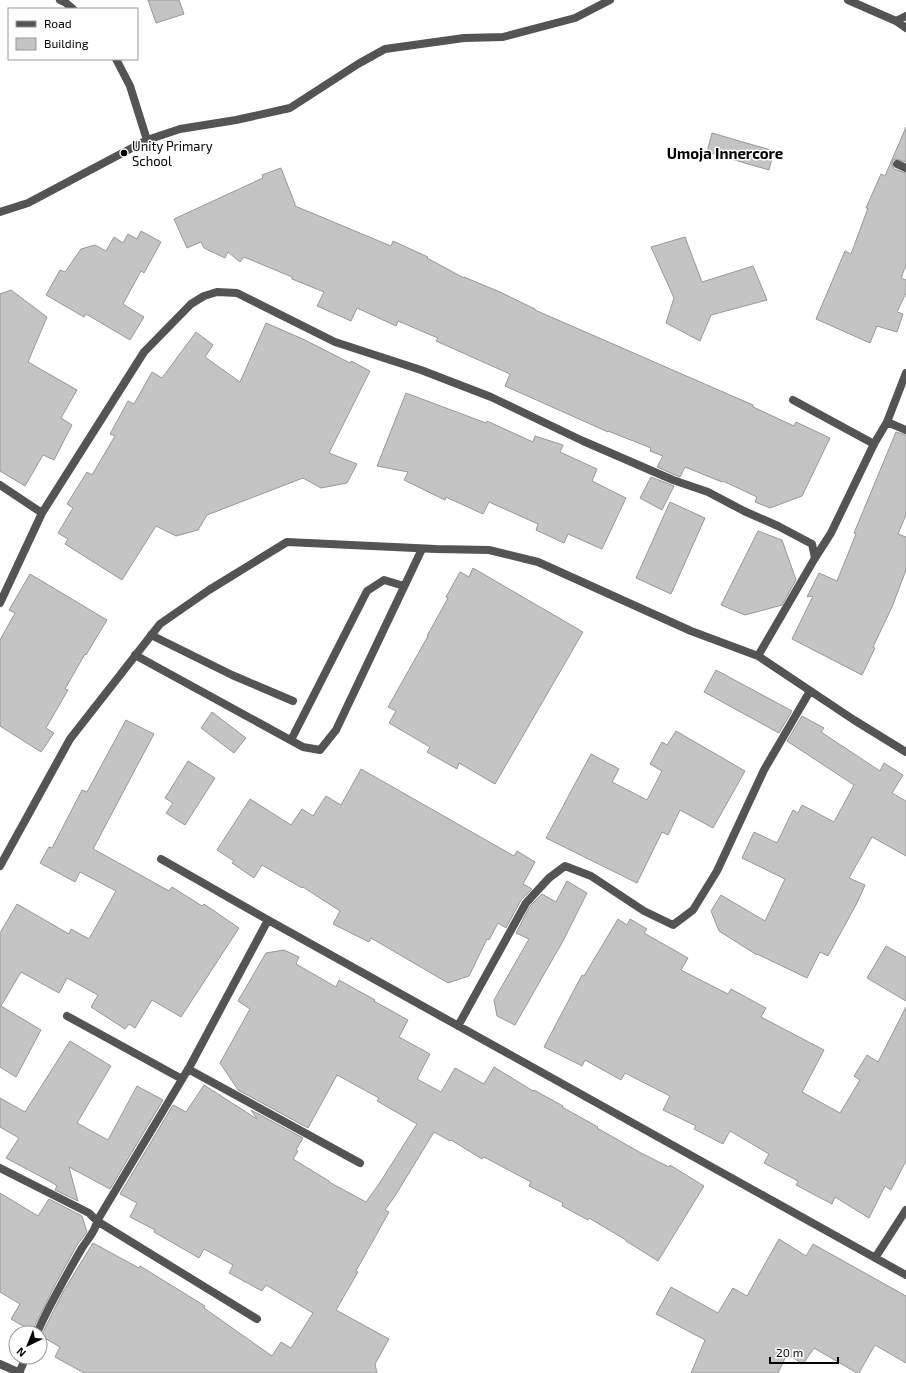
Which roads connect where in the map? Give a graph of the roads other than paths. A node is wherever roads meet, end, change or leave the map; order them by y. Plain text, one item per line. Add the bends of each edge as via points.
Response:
1 (60, 0) edge
2 (610, 0) edge
3 (848, 0) edge
4 (72, 8) edge
5 (906, 16) edge
6 (896, 21) junction
7 (906, 28) edge
8 (117, 60) edge
9 (147, 140) junction
10 (897, 164) dead end
11 (906, 168) edge
12 (0, 212) edge
13 (906, 373) edge
14 (794, 400) dead end
15 (887, 422) junction
16 (906, 430) edge
17 (874, 444) junction
18 (0, 485) edge
19 (42, 513) junction
20 (422, 548) junction
21 (815, 558) junction
22 (404, 586) junction
23 (0, 603) edge
24 (151, 635) junction
25 (136, 655) junction
26 (758, 656) junction
27 (810, 691) junction
28 (293, 700) dead end
29 (292, 740) junction
30 (906, 752) edge
31 (161, 859) dead end
32 (0, 866) edge
33 (268, 920) junction
34 (67, 1016) dead end
35 (458, 1026) junction
36 (188, 1070) junction
37 (182, 1079) junction
38 (360, 1163) dead end
39 (0, 1168) edge
40 (906, 1210) edge
41 (97, 1221) junction
42 (875, 1258) junction
43 (906, 1275) edge
44 (257, 1319) dead end
45 (41, 1325) edge
46 (0, 1364) edge
47 (20, 1373) edge

1 - 4 street
2 - 9 street via 576,18 503,37 464,38 386,49 290,108 180,129
3 - 6 street
5 - 6 street
6 - 7 street
8 - 9 street via 130,86
9 - 12 street via 28,203
10 - 11 street
13 - 15 street
14 - 17 street
15 - 16 street
15 - 17 street
17 - 21 street via 831,534
18 - 19 street
19 - 21 street via 144,352 191,304 217,292 237,293 335,342 421,370 491,397 583,441 708,492 812,544
19 - 23 street
20 - 22 street
20 - 24 street via 287,542 203,594 160,624
20 - 26 street via 489,550 538,562 691,631
21 - 26 street
22 - 29 street via 384,580 368,591
22 - 29 street via 336,730 320,750 303,747
24 - 25 street
24 - 28 street via 232,675
25 - 29 street
25 - 32 street via 70,739
26 - 27 street
27 - 30 street
27 - 35 street via 764,770 717,871 692,910 674,926 644,911 591,876 565,866 549,878 526,903
31 - 33 street
33 - 35 street
33 - 36 street
34 - 37 street
35 - 42 street
36 - 37 street
36 - 38 street
37 - 41 street
39 - 41 street via 89,1213
40 - 42 street
41 - 44 street
41 - 45 street via 97,1226
42 - 43 street
46 - 47 street

